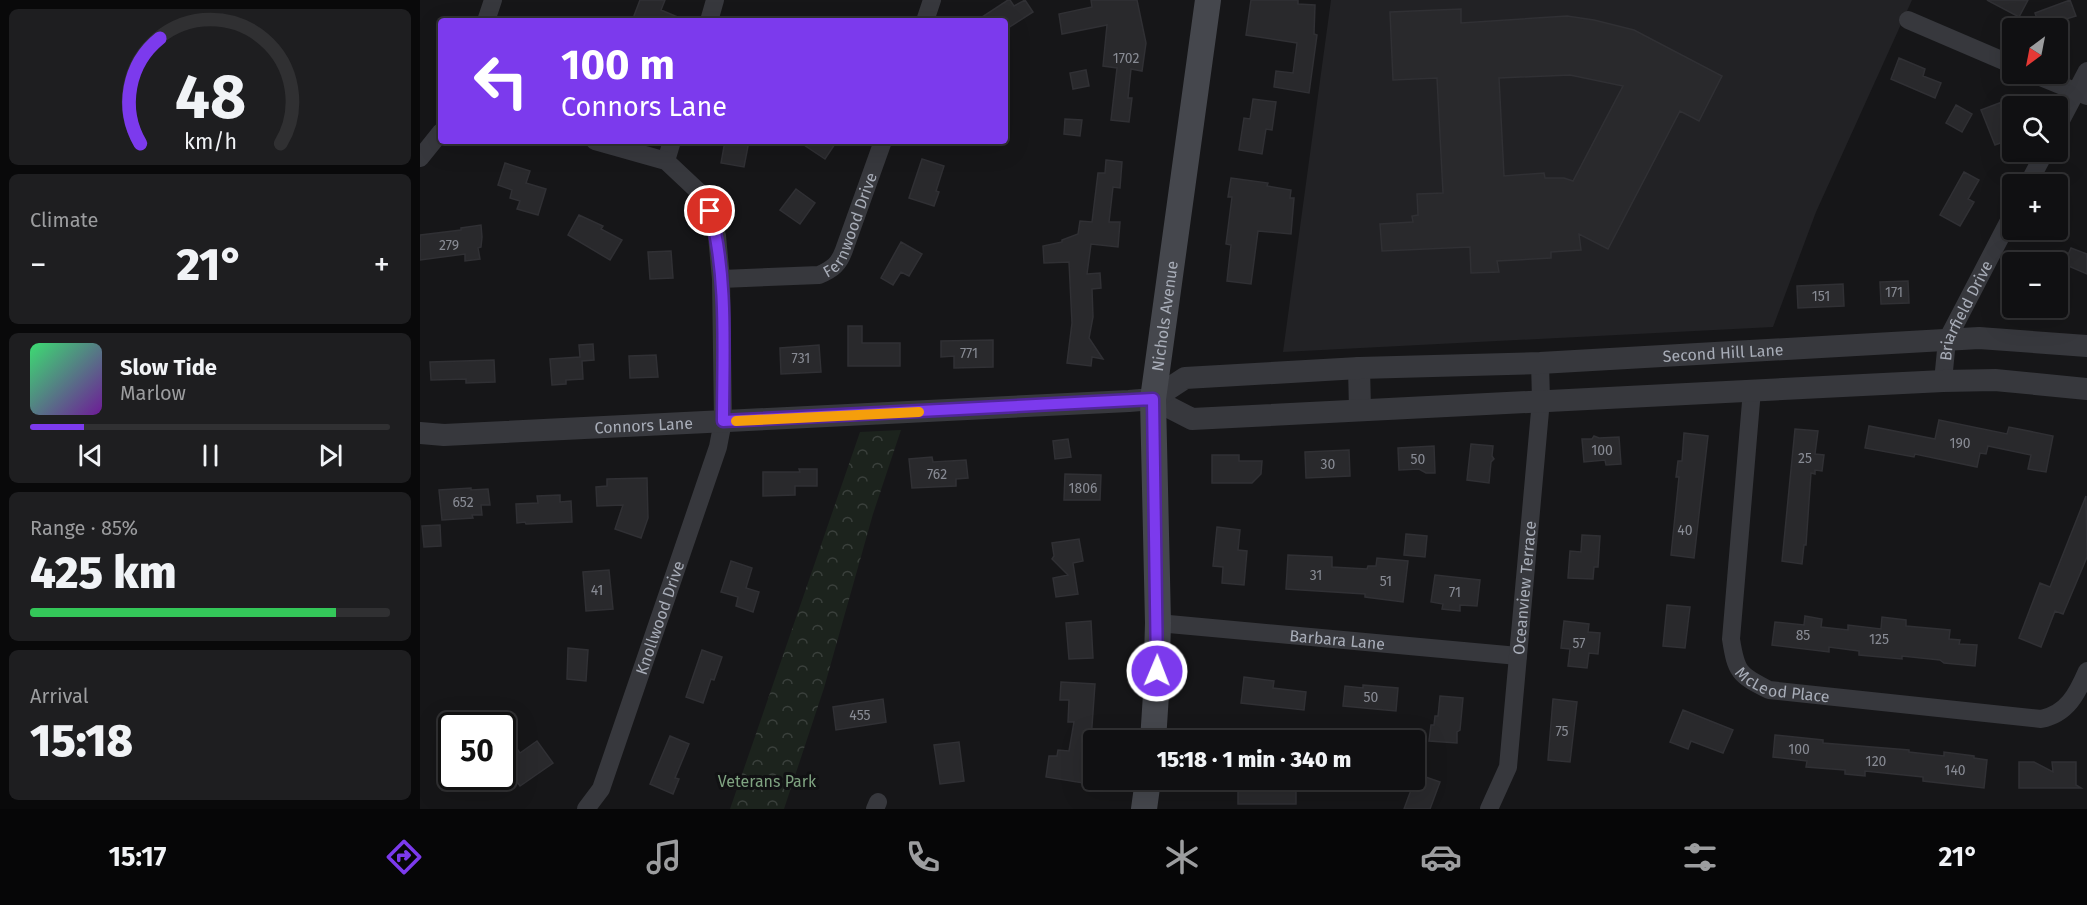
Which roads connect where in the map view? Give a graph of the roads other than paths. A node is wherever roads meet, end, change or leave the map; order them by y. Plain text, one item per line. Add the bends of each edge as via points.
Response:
1 (493, 0) edge
2 (716, 0) edge
3 (932, 0) edge
4 (1208, 0) edge
5 (487, 18) edge
6 (710, 18) edge
7 (926, 18) edge
8 (1908, 20) dead end
9 (2002, 60) edge
10 (2087, 71) edge
11 (2057, 84) edge
12 (2081, 94) edge
13 (2068, 112) edge
14 (438, 136) edge
15 (605, 144) edge
16 (671, 144) edge
17 (882, 144) edge
18 (420, 158) edge
19 (666, 162) junction
20 (2002, 234) edge
21 (722, 279) junction
22 (1947, 340) junction
23 (2087, 346) edge
24 (1747, 350) junction
25 (1540, 363) junction
26 (1359, 368) junction
27 (1943, 381) junction
28 (2087, 389) edge
29 (1752, 390) junction
30 (1153, 399) junction
31 (1541, 400) junction
32 (1360, 409) junction
33 (723, 421) junction
34 (420, 433) edge
35 (1158, 623) junction
36 (1518, 656) junction
37 (2087, 671) edge
38 (1154, 730) edge
39 (1147, 790) edge
40 (586, 809) edge
41 (1144, 809) edge
42 (1489, 809) edge

1 - 5 street
2 - 6 street
3 - 7 street
4 - 30 main road, Nichols Avenue
8 - 9 street
10 - 12 street
11 - 12 street
12 - 13 street
14 - 18 street
15 - 19 street
16 - 19 street
17 - 21 street, Fernwood Drive via 840,262 831,270 819,275
19 - 21 street, Knollwood Drive via 699,192 710,211
20 - 22 street, Briarfield Drive
21 - 33 street, Knollwood Drive
22 - 23 street, Second Hill Lane via 1979,338
22 - 24 street, Second Hill Lane
22 - 27 street, Briarfield Drive
24 - 25 street, Second Hill Lane
24 - 29 street
25 - 26 street, Second Hill Lane
25 - 31 street, Oceanview Terrace
26 - 30 street, Second Hill Lane via 1185,378
26 - 32 street
27 - 28 street via 1995,380
27 - 29 street
29 - 31 street
29 - 37 street, McLeod Place via 1731,639 1735,664 1749,680 1769,690 2040,719 2066,708
30 - 32 street via 1192,419
30 - 33 street, Connors Lane
30 - 35 main road, Nichols Avenue
31 - 32 street
31 - 36 street, Oceanview Terrace
33 - 34 street, Connors Lane
33 - 40 street, Knollwood Drive via 718,447 601,789
35 - 36 street, Barbara Lane
35 - 38 main road, Nichols Avenue
36 - 42 street, Oceanview Terrace via 1508,767
39 - 41 main road

